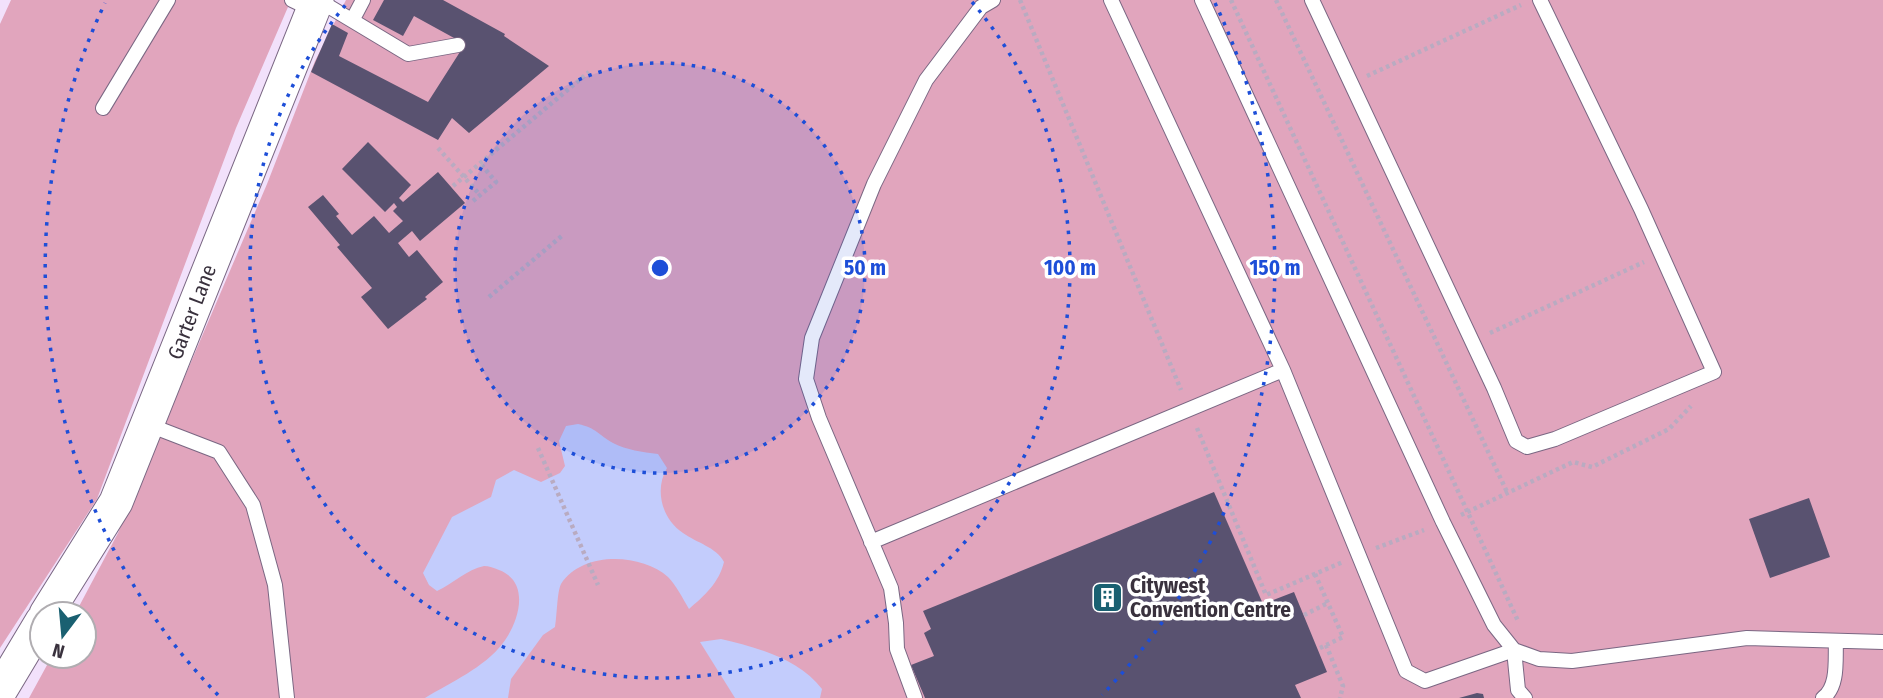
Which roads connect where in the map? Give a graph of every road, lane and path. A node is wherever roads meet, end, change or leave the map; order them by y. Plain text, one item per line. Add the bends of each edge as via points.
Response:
1 (168, 0) edge
2 (363, 0) edge
3 (993, 0) edge
4 (1020, 0) edge
5 (1111, 0) edge
6 (1202, 0) edge
7 (1231, 0) edge
8 (1276, 0) edge
9 (1312, 0) edge
10 (1531, 0) edge
11 (1540, 0) edge
12 (310, 3) edge
13 (353, 19) junction
14 (458, 45) dead end
15 (589, 72) dead end
16 (1351, 83) junction
17 (103, 108) dead end
18 (438, 148) dead end
19 (480, 163) junction
20 (464, 177) junction
21 (453, 186) dead end
22 (480, 195) junction
23 (473, 201) dead end
24 (563, 235) dead end
25 (1661, 254) junction
26 (489, 297) dead end
27 (1472, 341) junction
28 (1283, 370) junction
29 (1701, 402) dead end
30 (1189, 410) junction
31 (149, 425) junction
32 (538, 448) dead end
33 (1507, 492) junction
34 (1469, 511) junction
35 (1443, 522) junction
36 (1396, 540) dead end
37 (871, 542) junction
38 (598, 585) dead end
39 (56, 600) edge
40 (1328, 603) junction
41 (1304, 615) dead end
42 (1836, 642) junction
43 (1883, 642) edge
44 (28, 644) edge
45 (1326, 645) junction
46 (1318, 649) dead end
47 (1514, 650) junction
48 (0, 691) edge
49 (287, 698) edge
50 (915, 698) edge
51 (1340, 698) edge
52 (1525, 698) edge
53 (1823, 698) edge

1 - 17 lane
2 - 13 lane
3 - 37 lane via 981,7 926,80 874,184 812,338 806,379
4 - 30 path
5 - 28 lane
6 - 35 lane
7 - 34 path
8 - 33 path
9 - 16 lane
10 - 16 path
11 - 25 lane
12 - 13 lane
12 - 31 street, Garter Lane
13 - 14 lane via 408,54
15 - 19 path
16 - 27 lane
18 - 20 path
19 - 20 path
19 - 22 path via 496,182
20 - 21 path
20 - 22 path
22 - 23 path
24 - 26 path
25 - 27 path
25 - 27 lane via 1714,372 1527,447 1516,441
28 - 30 lane
28 - 47 lane via 1406,671 1425,681
29 - 33 path via 1689,407 1669,429 1592,467 1573,462
30 - 37 lane
30 - 40 path via 1266,595 1315,574
31 - 39 street, Garter Lane via 116,502
31 - 49 lane via 219,452 253,505 275,585
32 - 38 path
33 - 34 path
34 - 35 path
34 - 47 path via 1518,619
35 - 36 path
35 - 47 lane via 1494,625
37 - 50 lane via 891,588 897,649
40 - 41 path
40 - 45 path via 1343,637
42 - 43 lane
42 - 47 lane via 1747,638 1572,661 1539,659
42 - 53 lane via 1834,678
44 - 48 street
45 - 46 path
45 - 51 path via 1343,686
47 - 52 lane via 1518,690

